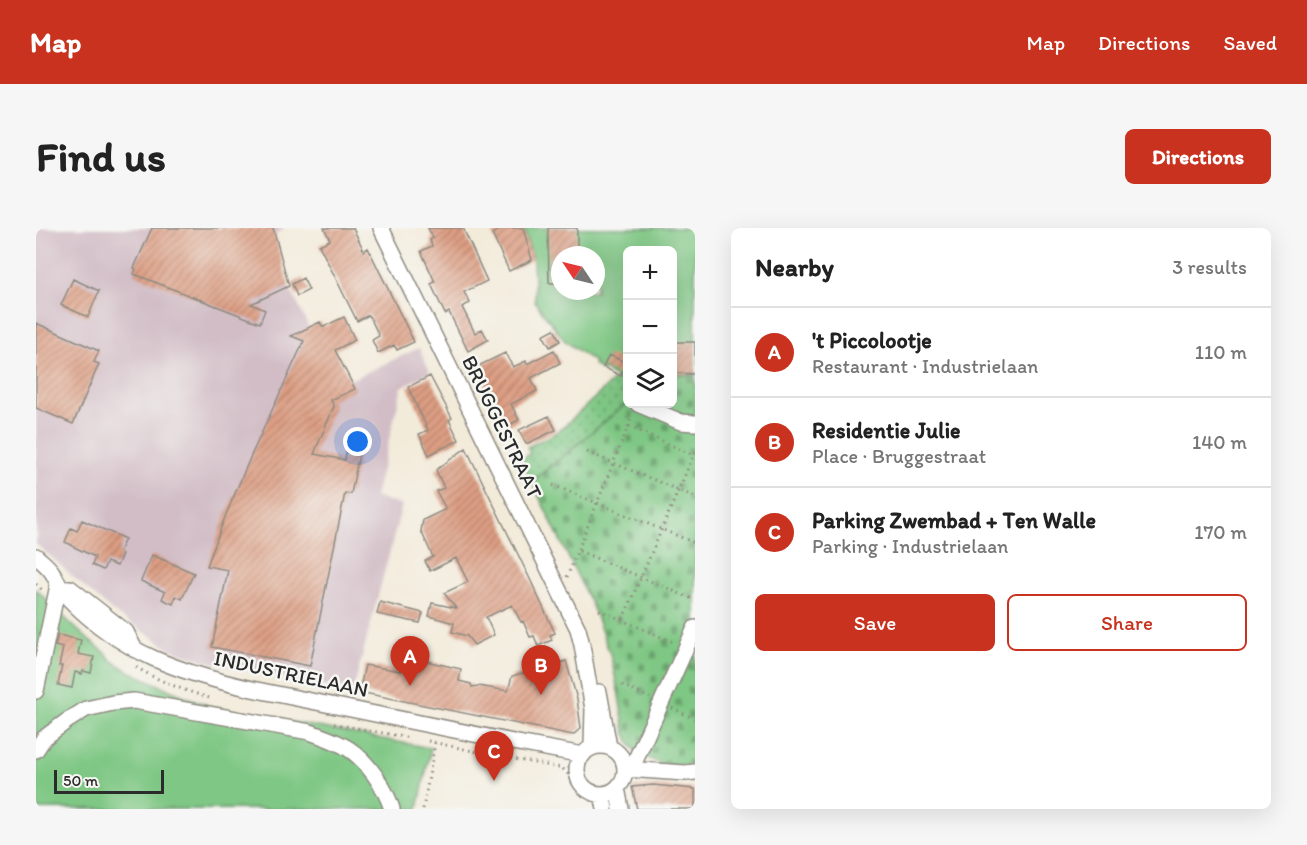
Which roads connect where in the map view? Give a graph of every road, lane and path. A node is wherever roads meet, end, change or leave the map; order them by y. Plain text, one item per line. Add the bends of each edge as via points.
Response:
1 (381, 228) edge
2 (636, 408) edge
3 (648, 408) edge
4 (695, 423) edge
5 (629, 426) junction
6 (587, 452) dead end
7 (694, 454) edge
8 (614, 464) junction
9 (553, 485) dead end
10 (678, 490) junction
11 (695, 497) edge
12 (598, 504) junction
13 (661, 530) junction
14 (695, 543) edge
15 (579, 551) junction
16 (36, 556) edge
17 (36, 571) edge
18 (641, 578) junction
19 (58, 585) junction
20 (560, 593) junction
21 (695, 600) edge
22 (600, 610) dead end
23 (623, 620) junction
24 (695, 628) edge
25 (582, 645) junction
26 (686, 648) junction
27 (36, 691) edge
28 (435, 743) dead end
29 (609, 747) junction
30 (36, 750) edge
31 (583, 752) junction
32 (559, 767) dead end
33 (628, 769) junction
34 (695, 772) edge
35 (570, 775) junction
36 (617, 788) junction
37 (603, 800) edge
38 (392, 809) edge
39 (423, 809) edge
40 (621, 809) edge

1 - 20 street, BRUGGESTRAAT
2 - 5 path
3 - 4 street via 681,422
5 - 7 path
5 - 8 path
6 - 8 path
7 - 10 path
8 - 10 path
8 - 12 path
9 - 12 path
10 - 11 path
10 - 13 path
12 - 13 path
12 - 15 path
13 - 14 path
13 - 18 path
15 - 18 path
15 - 20 path
16 - 19 street, INDUSTRIELAAN via 52,572
17 - 19 street, INDUSTRIELAAN
18 - 21 path
18 - 23 path
19 - 27 street
19 - 31 street, INDUSTRIELAAN via 66,597 125,645 216,681
20 - 25 street, BRUGGESTRAAT
22 - 23 path
23 - 26 path
24 - 26 street
25 - 29 street, BRUGGESTRAAT via 601,698
25 - 31 street, BRUGGESTRAAT via 593,709
26 - 33 street
28 - 39 path
29 - 31 street
29 - 33 street
30 - 38 street via 44,738 86,709 134,700 310,732 328,739 349,749 376,777
31 - 35 path via 570,760
31 - 37 street via 577,766 580,782
32 - 35 path
33 - 34 street
33 - 36 street
35 - 37 path via 575,787 585,795
36 - 37 street
36 - 40 street

